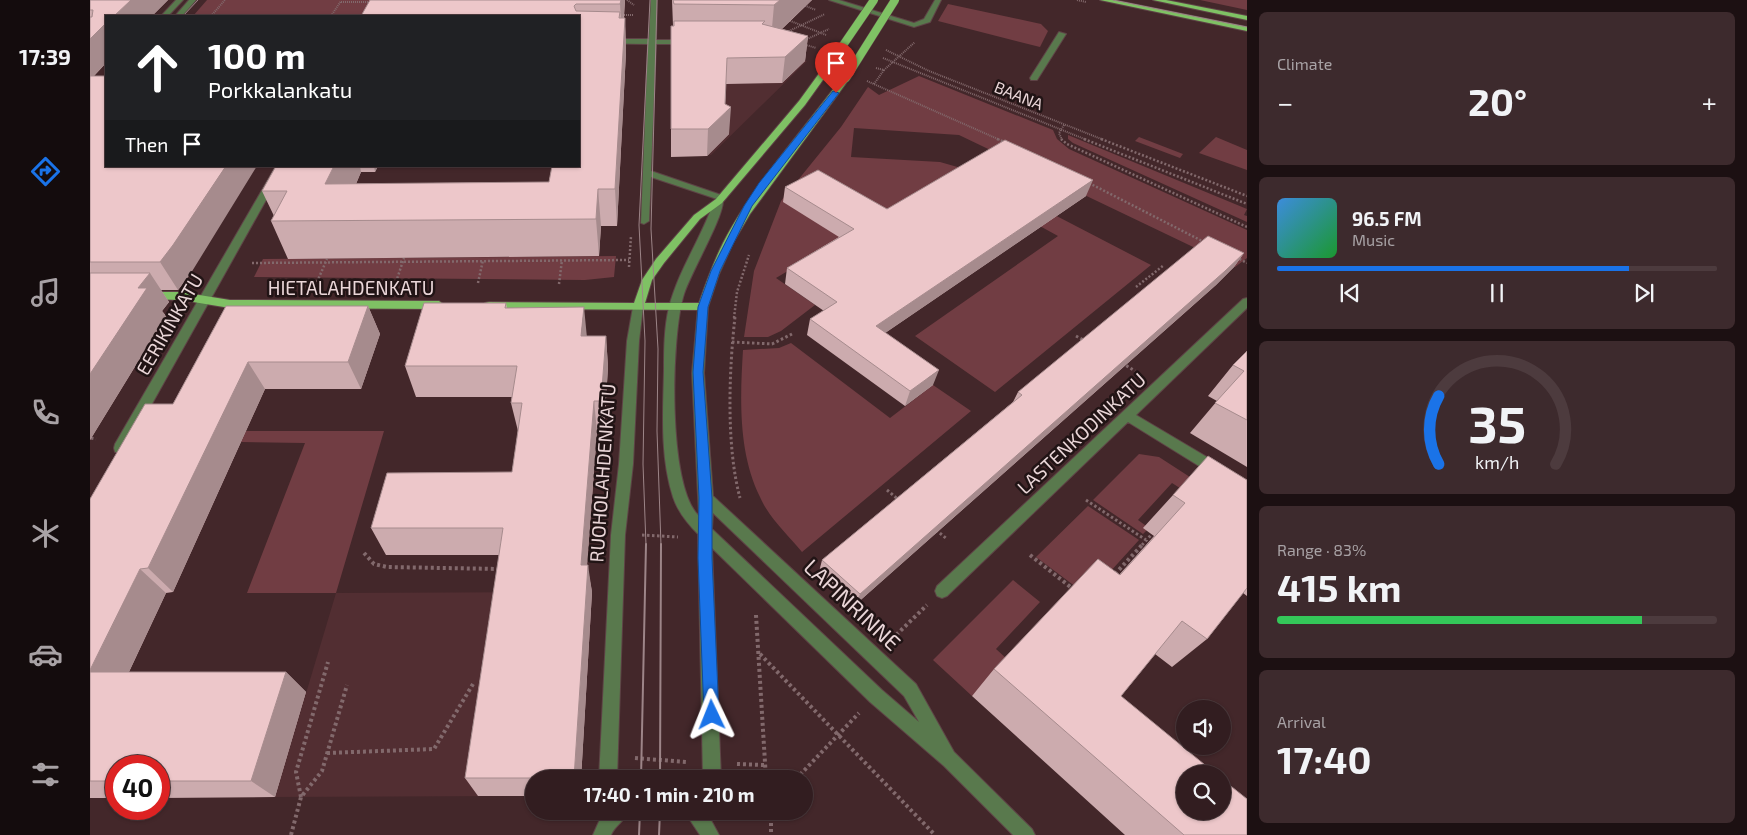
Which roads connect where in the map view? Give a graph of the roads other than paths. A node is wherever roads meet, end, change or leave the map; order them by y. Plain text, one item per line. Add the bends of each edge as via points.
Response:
1 (180, 0) edge
2 (193, 0) edge
3 (654, 0) edge
4 (832, 0) edge
5 (874, 0) edge
6 (895, 0) edge
7 (938, 0) edge
8 (1103, 0) edge
9 (1156, 0) edge
10 (165, 15) edge
11 (179, 15) edge
12 (1247, 18) edge
13 (927, 20) junction
14 (936, 22) dead end
15 (1247, 29) edge
16 (1062, 34) dead end
17 (580, 42) edge
18 (652, 42) junction
19 (694, 42) edge
20 (1034, 78) dead end
21 (280, 167) edge
22 (646, 172) junction
23 (720, 199) junction
24 (644, 221) road end
25 (143, 296) edge
26 (204, 300) junction
27 (1247, 302) edge
28 (451, 305) edge
29 (480, 305) edge
30 (638, 307) junction
31 (674, 307) junction
32 (703, 307) junction
33 (1127, 415) junction
34 (111, 463) edge
35 (1230, 478) edge
36 (706, 498) junction
37 (706, 533) junction
38 (942, 591) road end
39 (950, 760) junction
40 (608, 770) edge
41 (713, 770) edge
42 (700, 820) edge
43 (710, 820) edge
44 (709, 833) edge
45 (1026, 835) edge

1 - 10 street
2 - 11 street
3 - 18 street
4 - 13 street via 914,24
5 - 23 main road, RUOHOLAHDENKATU, bridge via 802,103
6 - 32 main road, bridge via 846,78 748,206 716,271
7 - 13 street
8 - 15 main road
9 - 12 main road
13 - 14 street
16 - 20 street
17 - 18 street
18 - 19 street
18 - 22 street
21 - 26 street, EERIKINKATU
22 - 23 street
22 - 24 street
23 - 30 main road, RUOHOLAHDENKATU via 697,217 660,261 647,280
23 - 31 street
25 - 26 main road, HIETALAHDENKATU
26 - 28 main road, HIETALAHDENKATU via 230,304
26 - 34 street, EERIKINKATU
27 - 33 street, LASTENKODINKATU
29 - 30 main road
30 - 31 main road
30 - 40 street, RUOHOLAHDENKATU via 618,535
31 - 32 main road
31 - 37 street via 670,351 675,486 688,515
32 - 36 street via 698,372
33 - 35 street
33 - 38 street, LASTENKODINKATU
36 - 37 street
36 - 39 street, LAPINRINNE via 910,690
37 - 39 street, LAPINRINNE via 876,696
37 - 41 street
39 - 45 street, LAPINRINNE
42 - 44 street
43 - 44 street

